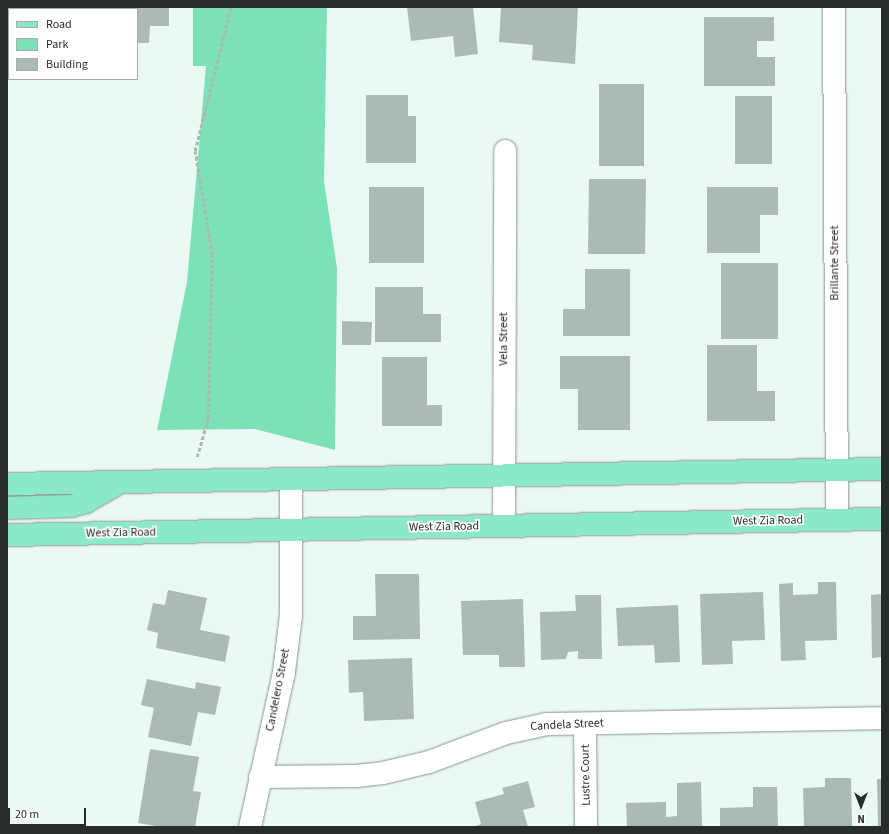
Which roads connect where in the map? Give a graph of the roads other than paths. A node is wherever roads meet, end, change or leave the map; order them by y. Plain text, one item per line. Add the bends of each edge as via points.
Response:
1 (834, 7) edge
2 (505, 151) dead end
3 (882, 468) edge
4 (835, 469) junction
5 (504, 475) junction
6 (291, 479) junction
7 (120, 482) junction
8 (7, 484) edge
9 (7, 508) edge
10 (882, 519) edge
11 (837, 520) junction
12 (504, 526) junction
13 (290, 530) junction
14 (7, 535) edge
15 (882, 718) edge
16 (585, 724) junction
17 (260, 777) junction
18 (250, 827) edge
19 (586, 827) edge

1 - 4 street, Brillante Street
2 - 5 street, Vela Street
3 - 4 main road
4 - 5 main road
4 - 11 street, Brillante Street
5 - 6 main road
5 - 12 street, Vela Street
6 - 7 main road
6 - 13 street, Candelero Street
7 - 8 main road
7 - 9 main road via 86,502 72,506
10 - 11 main road, West Zia Road
11 - 12 main road, West Zia Road
12 - 13 main road, West Zia Road
13 - 14 main road, West Zia Road
13 - 17 street, Candelero Street via 291,615 284,672
15 - 16 street, Candela Street
16 - 17 street, Candela Street via 525,728 429,762 383,773
16 - 19 street, Lustre Court
17 - 18 street, Candelero Street

